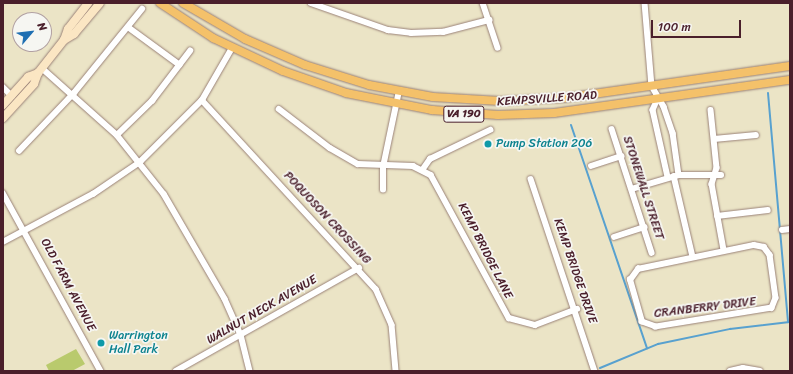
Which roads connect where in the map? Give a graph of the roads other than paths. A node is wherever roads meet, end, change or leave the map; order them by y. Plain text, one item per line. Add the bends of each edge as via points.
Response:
1 (88, 3) edge
2 (100, 3) edge
3 (160, 3) edge
4 (184, 3) edge
5 (311, 3) edge
6 (483, 3) edge
7 (645, 3) edge
8 (142, 9) dead end
9 (489, 20) junction
10 (128, 27) junction
11 (64, 40) junction
12 (232, 48) junction
13 (498, 48) dead end
14 (190, 51) dead end
15 (180, 65) junction
16 (790, 66) edge
17 (40, 70) junction
18 (790, 80) edge
19 (652, 86) junction
20 (3, 87) edge
21 (399, 91) junction
22 (74, 94) junction
23 (12, 96) junction
24 (658, 99) junction
25 (202, 100) junction
26 (396, 104) junction
27 (3, 105) edge
28 (279, 109) dead end
29 (711, 110) dead end
30 (3, 118) edge
31 (612, 129) dead end
32 (490, 130) dead end
33 (117, 135) junction
34 (756, 135) dead end
35 (714, 139) junction
36 (19, 151) dead end
37 (621, 156) junction
38 (140, 162) junction
39 (591, 166) dead end
40 (383, 168) junction
41 (423, 169) junction
42 (714, 175) junction
43 (721, 175) dead end
44 (673, 176) junction
45 (531, 179) dead end
46 (632, 189) junction
47 (383, 190) dead end
48 (3, 193) edge
49 (768, 210) dead end
50 (717, 216) junction
51 (644, 227) junction
52 (790, 228) edge
53 (26, 230) junction
54 (782, 230) dead end
55 (614, 237) dead end
56 (3, 242) edge
57 (724, 250) junction
58 (652, 253) dead end
59 (693, 257) junction
60 (359, 268) junction
61 (577, 309) junction
62 (241, 335) junction
63 (101, 371) edge
64 (176, 371) edge
65 (250, 371) edge
66 (396, 371) edge
67 (595, 371) edge
68 (730, 371) edge
69 (760, 371) edge

1 - 11 street via 68,29
2 - 11 street via 74,34
3 - 12 main road, KEMPSVILLE ROAD / VA 190
4 - 21 main road, KEMPSVILLE ROAD / VA 190 via 226,29 285,57 340,77
5 - 9 street via 388,30 411,33 443,32
6 - 9 street
7 - 19 street
8 - 10 street
9 - 13 street
10 - 15 street
10 - 22 street
11 - 17 street
12 - 25 street
12 - 26 main road, KEMPSVILLE ROAD / VA 190 via 303,80
14 - 15 street
15 - 33 street via 152,101
16 - 19 main road, KEMPSVILLE ROAD / VA 190
17 - 22 street
17 - 23 street via 28,77
17 - 30 street via 34,84
18 - 24 main road, KEMPSVILLE ROAD / VA 190
19 - 21 main road, KEMPSVILLE ROAD / VA 190 via 521,101 456,99
19 - 24 street
20 - 23 street
21 - 26 street
22 - 33 street
22 - 36 street
23 - 27 street
24 - 26 main road, KEMPSVILLE ROAD / VA 190 via 576,111 515,115 454,113
24 - 44 street via 664,107 673,133
24 - 44 street via 653,110
25 - 38 street
25 - 60 street, POQUOSON CROSSING
26 - 40 street
28 - 40 street via 330,148 358,164
29 - 35 street
31 - 37 street, STONEWALL STREET
32 - 41 street via 430,159
33 - 38 street
34 - 35 street
35 - 42 street via 717,168
37 - 39 street
37 - 46 street, STONEWALL STREET
38 - 53 street via 93,194
38 - 62 street via 193,240
40 - 41 street
40 - 47 street
41 - 61 street, KEMP BRIDGE LANE via 436,181 510,318 535,325
42 - 43 street
42 - 44 street
42 - 50 street via 712,184
44 - 46 street
44 - 59 street
45 - 61 street, KEMP BRIDGE DRIVE
46 - 51 street, STONEWALL STREET
48 - 53 street, OLD FARM AVENUE
49 - 50 street
50 - 57 street
51 - 55 street
51 - 58 street, STONEWALL STREET
52 - 54 street
53 - 56 street
53 - 63 street, OLD FARM AVENUE
57 - 59 street, CRANBERRY DRIVE
57 - 59 street, CRANBERRY DRIVE via 754,245 768,250 776,298 772,308 656,327 646,326 634,297 632,276 638,269
60 - 62 street, WALNUT NECK AVENUE
60 - 66 street, POQUOSON CROSSING via 376,289 392,324
61 - 67 street, KEMP BRIDGE DRIVE
62 - 64 street, WALNUT NECK AVENUE
62 - 65 street
68 - 69 street via 743,368

